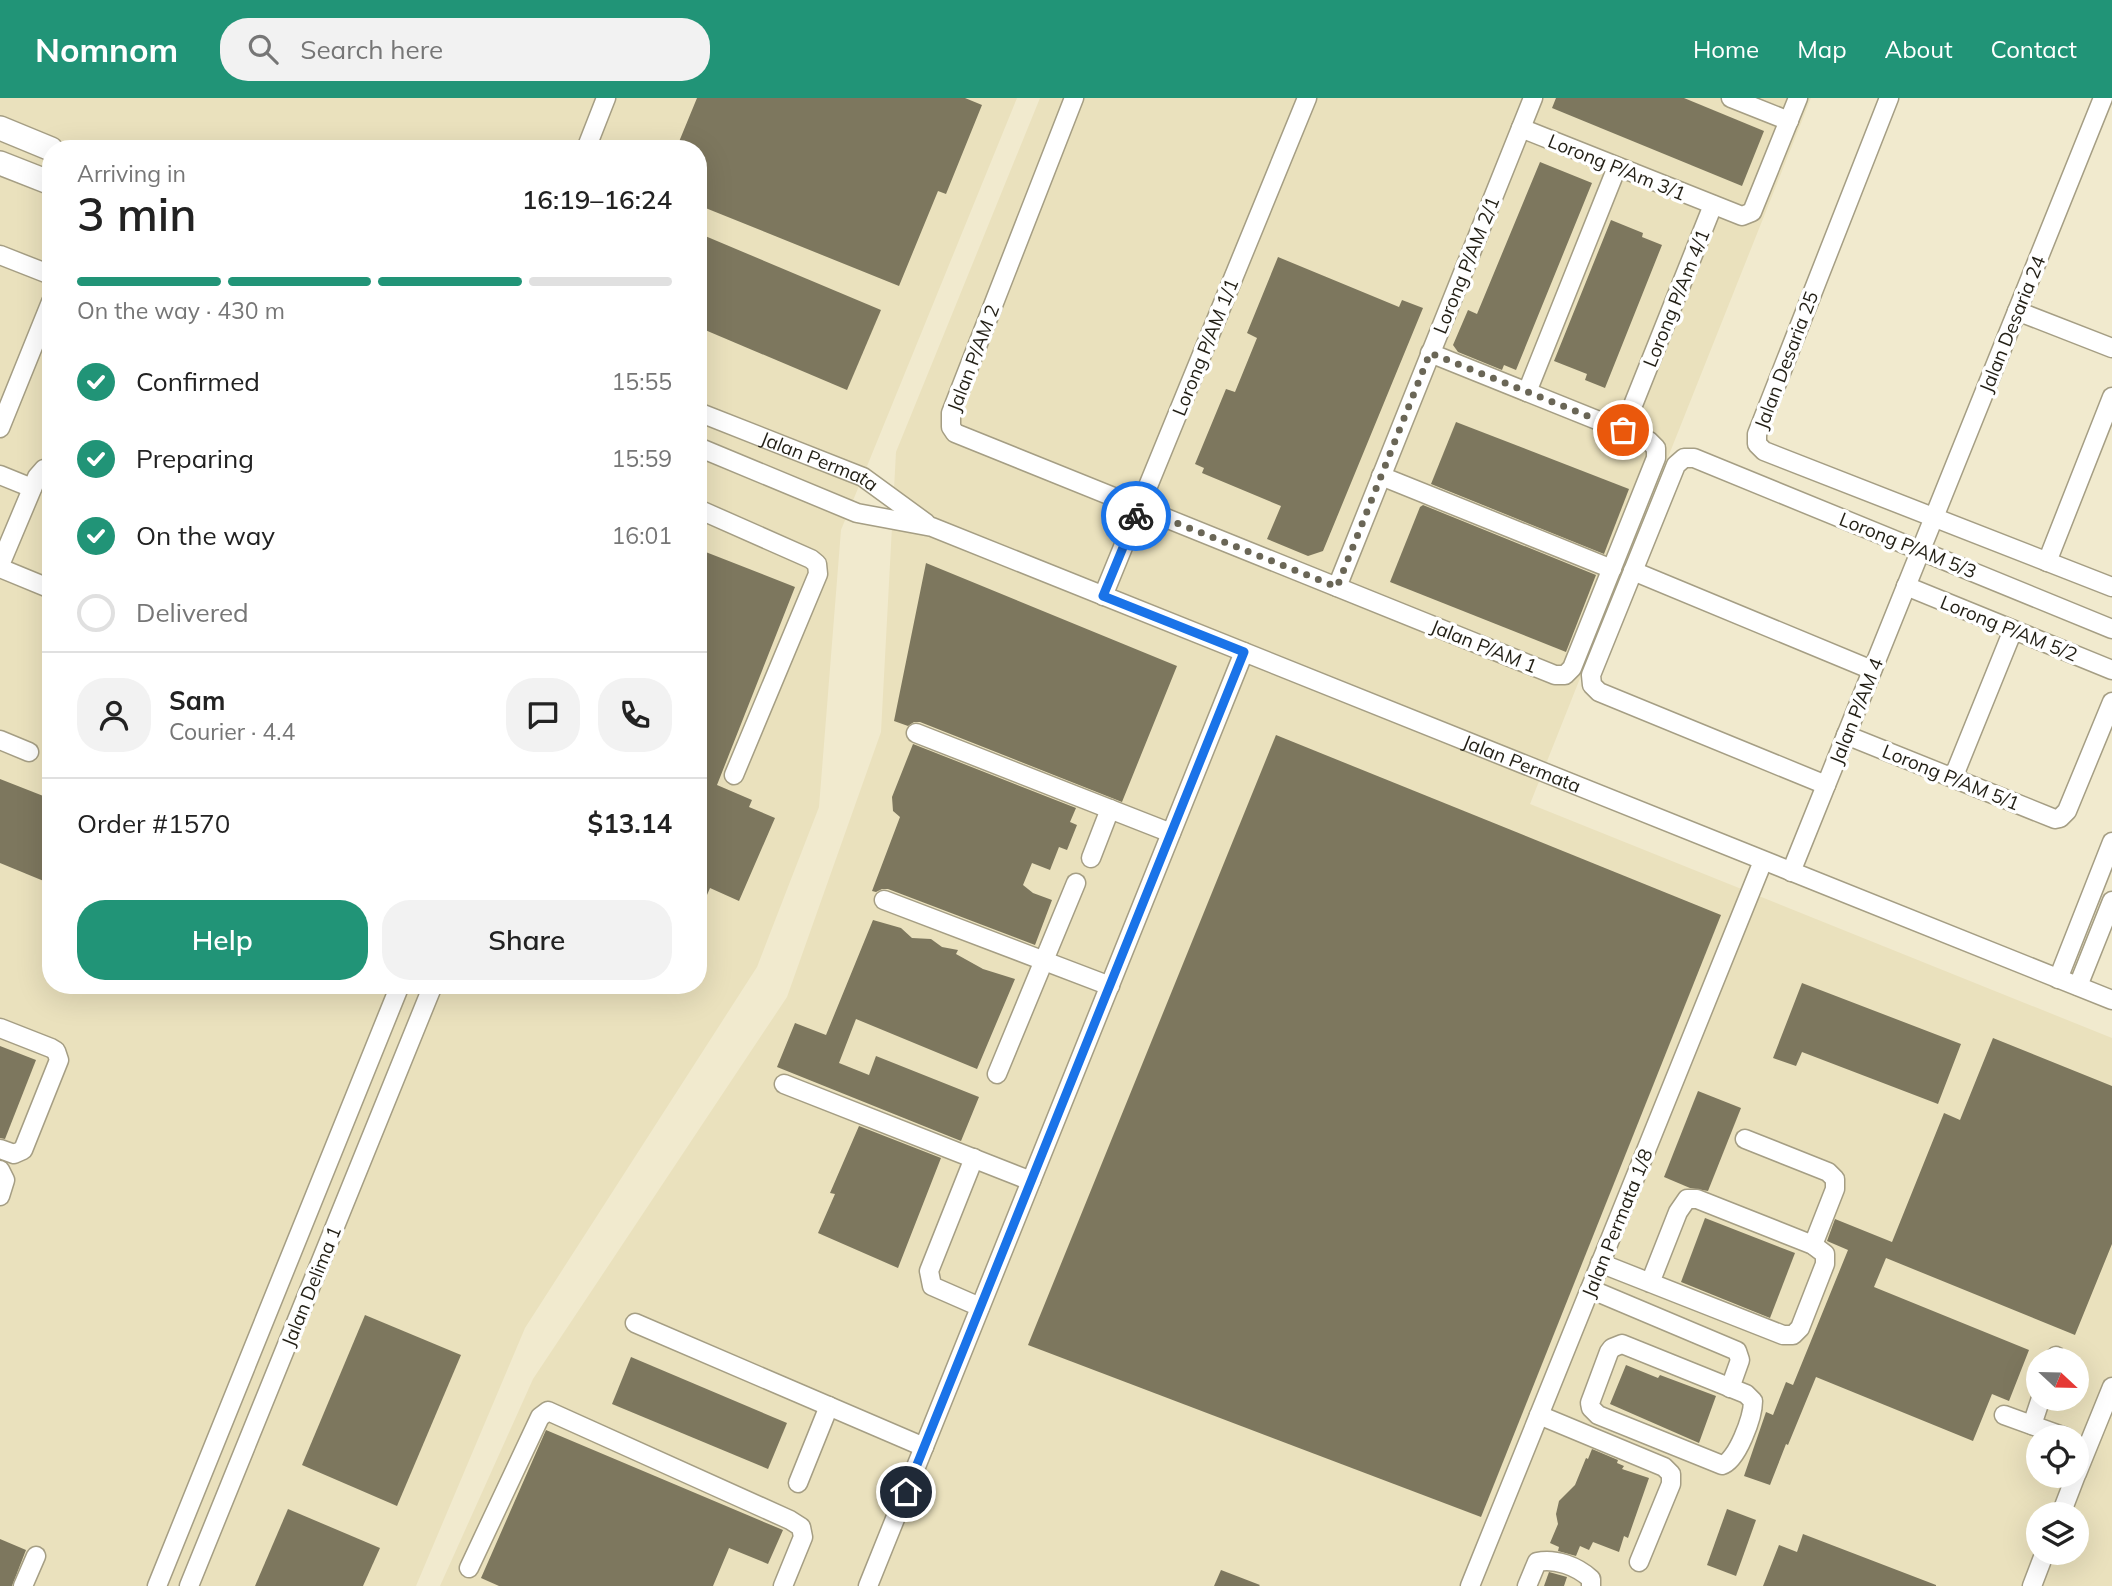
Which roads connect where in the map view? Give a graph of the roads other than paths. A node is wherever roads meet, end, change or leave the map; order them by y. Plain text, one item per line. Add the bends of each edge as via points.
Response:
1 (606, 98) edge
2 (1074, 98) edge
3 (1307, 98) edge
4 (1533, 98) edge
5 (1731, 98) edge
6 (1798, 98) edge
7 (1889, 98) edge
8 (2103, 98) edge
9 (1789, 121) junction
10 (0, 128) edge
11 (1521, 128) junction
12 (590, 140) edge
13 (42, 145) edge
14 (0, 163) edge
15 (1617, 167) junction
16 (42, 179) edge
17 (1713, 205) junction
18 (0, 255) edge
19 (42, 271) edge
20 (2017, 311) junction
21 (42, 321) edge
22 (2112, 348) edge
23 (1430, 353) junction
24 (1527, 392) junction
25 (2112, 397) edge
26 (5, 401) edge
27 (707, 416) edge
28 (0, 428) edge
29 (1623, 430) junction
30 (707, 451) edge
31 (42, 471) edge
32 (0, 475) edge
33 (1381, 476) junction
34 (32, 488) junction
35 (1139, 508) junction
36 (707, 513) edge
37 (1934, 517) junction
38 (932, 527) junction
39 (1920, 551) junction
40 (2047, 562) junction
41 (0, 566) edge
42 (1612, 569) junction
43 (1633, 572) junction
44 (42, 585) edge
45 (1906, 586) junction
46 (1337, 587) junction
47 (2112, 587) edge
48 (1103, 596) junction
49 (2112, 629) edge
50 (2013, 630) junction
51 (1244, 652) junction
52 (1872, 670) junction
53 (2112, 670) edge
54 (2112, 702) edge
55 (916, 733) dead end
56 (1846, 735) junction
57 (0, 740) edge
58 (29, 752) dead end
59 (734, 775) dead end
60 (1953, 778) junction
61 (1826, 785) junction
62 (1110, 809) junction
63 (1171, 833) junction
64 (2112, 842) edge
65 (1091, 858) dead end
66 (1763, 861) junction
67 (1791, 872) junction
68 (1076, 883) dead end
69 (884, 900) dead end
70 (2112, 901) edge
71 (1044, 961) junction
72 (2058, 979) junction
73 (1110, 986) junction
74 (2078, 986) junction
75 (396, 994) edge
76 (429, 994) edge
77 (2112, 1000) edge
78 (0, 1028) edge
79 (997, 1074) dead end
80 (784, 1084) dead end
81 (1745, 1139) dead end
82 (0, 1149) edge
83 (974, 1158) junction
84 (0, 1170) edge
85 (1031, 1181) junction
86 (0, 1196) edge
87 (1813, 1245) junction
88 (1601, 1263) junction
89 (1650, 1283) junction
90 (1590, 1289) junction
91 (980, 1307) junction
92 (635, 1323) dead end
93 (2112, 1387) edge
94 (1730, 1388) junction
95 (829, 1406) junction
96 (2037, 1411) edge
97 (1539, 1415) junction
98 (2004, 1415) dead end
99 (2032, 1425) joint
100 (2089, 1431) edge
101 (924, 1447) junction
102 (798, 1483) dead end
103 (173, 1547) junction
104 (36, 1556) dead end
105 (200, 1558) junction
106 (1639, 1562) dead end
107 (2040, 1565) edge
108 (469, 1568) dead end
109 (873, 1584) edge
110 (23, 1586) edge
111 (157, 1586) edge
112 (189, 1586) edge
113 (783, 1586) edge
114 (1470, 1586) edge
115 (1527, 1586) edge
116 (1591, 1586) edge
117 (2032, 1586) edge

1 - 12 street
2 - 35 street, Jalan P/AM 2 via 951,427 961,437
3 - 35 street, Lorong P/AM 1/1
4 - 11 street, Lorong P/AM 2/1
5 - 9 street
6 - 9 street
7 - 37 street, Jalan Desaria 25 via 1756,439 1764,451
8 - 20 street, Jalan Desaria 24
9 - 17 street, Lorong P/Am 3/1 via 1752,212 1737,215
10 - 13 main road
11 - 15 street, Lorong P/Am 3/1
11 - 23 street, Lorong P/AM 2/1
14 - 16 main road
15 - 17 street, Lorong P/Am 3/1
15 - 24 street
17 - 29 street, Lorong P/Am 4/1
18 - 19 street
20 - 22 street
20 - 37 street, Jalan Desaria 24
21 - 26 street
23 - 24 street
23 - 33 street, Lorong P/AM 2/1
24 - 29 street
25 - 40 street
26 - 28 street
27 - 38 street, Jalan Permata via 863,477
29 - 42 street, Jalan P/AM 1 via 1649,441 1657,453
30 - 38 street, Jalan Permata via 857,513
31 - 34 street
32 - 34 street
33 - 42 street
33 - 46 street, Lorong P/AM 2/1
34 - 41 street
35 - 46 street, Jalan P/AM 1
35 - 48 street, Lorong P/AM 1/1
36 - 59 street via 817,564 818,574
37 - 39 street, Jalan Desaria 24
37 - 40 street
38 - 48 street, Jalan Permata
39 - 43 street, Lorong P/AM 5/3 via 1689,457 1676,465
39 - 45 street, Jalan P/AM 4
39 - 49 street, Lorong P/AM 5/3
40 - 47 street
41 - 44 street
42 - 46 street, Jalan P/AM 1 via 1572,667 1560,676
43 - 52 street
43 - 61 street via 1591,675 1595,690
45 - 50 street, Lorong P/AM 5/2
45 - 52 street, Jalan P/AM 4
48 - 51 street, Jalan Permata
50 - 53 street, Lorong P/AM 5/2
50 - 60 street
51 - 63 street
51 - 66 street, Jalan Permata
52 - 56 street, Jalan P/AM 4
54 - 60 street, Lorong P/AM 5/1 via 2067,811 2060,818
55 - 62 street
56 - 60 street, Lorong P/AM 5/1
56 - 61 street, Jalan P/AM 4
57 - 58 street
61 - 67 street, Jalan P/AM 4
62 - 63 street
62 - 65 street
63 - 73 street
64 - 72 street
66 - 67 street, Jalan Permata
66 - 88 street, Jalan Permata 1/8
67 - 72 street, Jalan Permata
68 - 71 street
69 - 71 street
70 - 74 street
71 - 73 street
71 - 79 street
72 - 74 street, Jalan Permata
73 - 85 street
74 - 77 street, Jalan Permata
75 - 103 street, Jalan Delima 1
76 - 105 street, Jalan Delima 1
78 - 82 street via 51,1048 60,1060 23,1150 14,1154
80 - 83 street
81 - 87 street via 1828,1172 1835,1179
83 - 85 street
83 - 91 street via 929,1271 932,1286
84 - 86 street via 5,1180
85 - 91 street
87 - 89 street via 1687,1199
87 - 89 street via 1825,1254 1825,1264 1800,1328 1793,1335
88 - 89 street
88 - 90 street, Jalan Permata 1/8
90 - 94 street via 1737,1351 1740,1360
90 - 97 street, Jalan Permata 1/8
91 - 101 street
92 - 95 street
93 - 100 street
94 - 94 street via 1746,1394 1753,1401 1753,1411 1734,1457 1722,1465 1598,1415 1590,1403 1609,1352 1622,1344
95 - 101 street
95 - 102 street
96 - 99 street
97 - 106 street via 1664,1467 1671,1474
97 - 114 street, Jalan Permata 1/8
98 - 99 street
101 - 109 street
103 - 105 street
103 - 111 street, Jalan Delima 1
104 - 110 street
105 - 112 street, Jalan Delima 1
107 - 117 street
108 - 113 street via 540,1417 548,1410 801,1527 803,1537
115 - 116 street via 1537,1562 1551,1559 1584,1572

